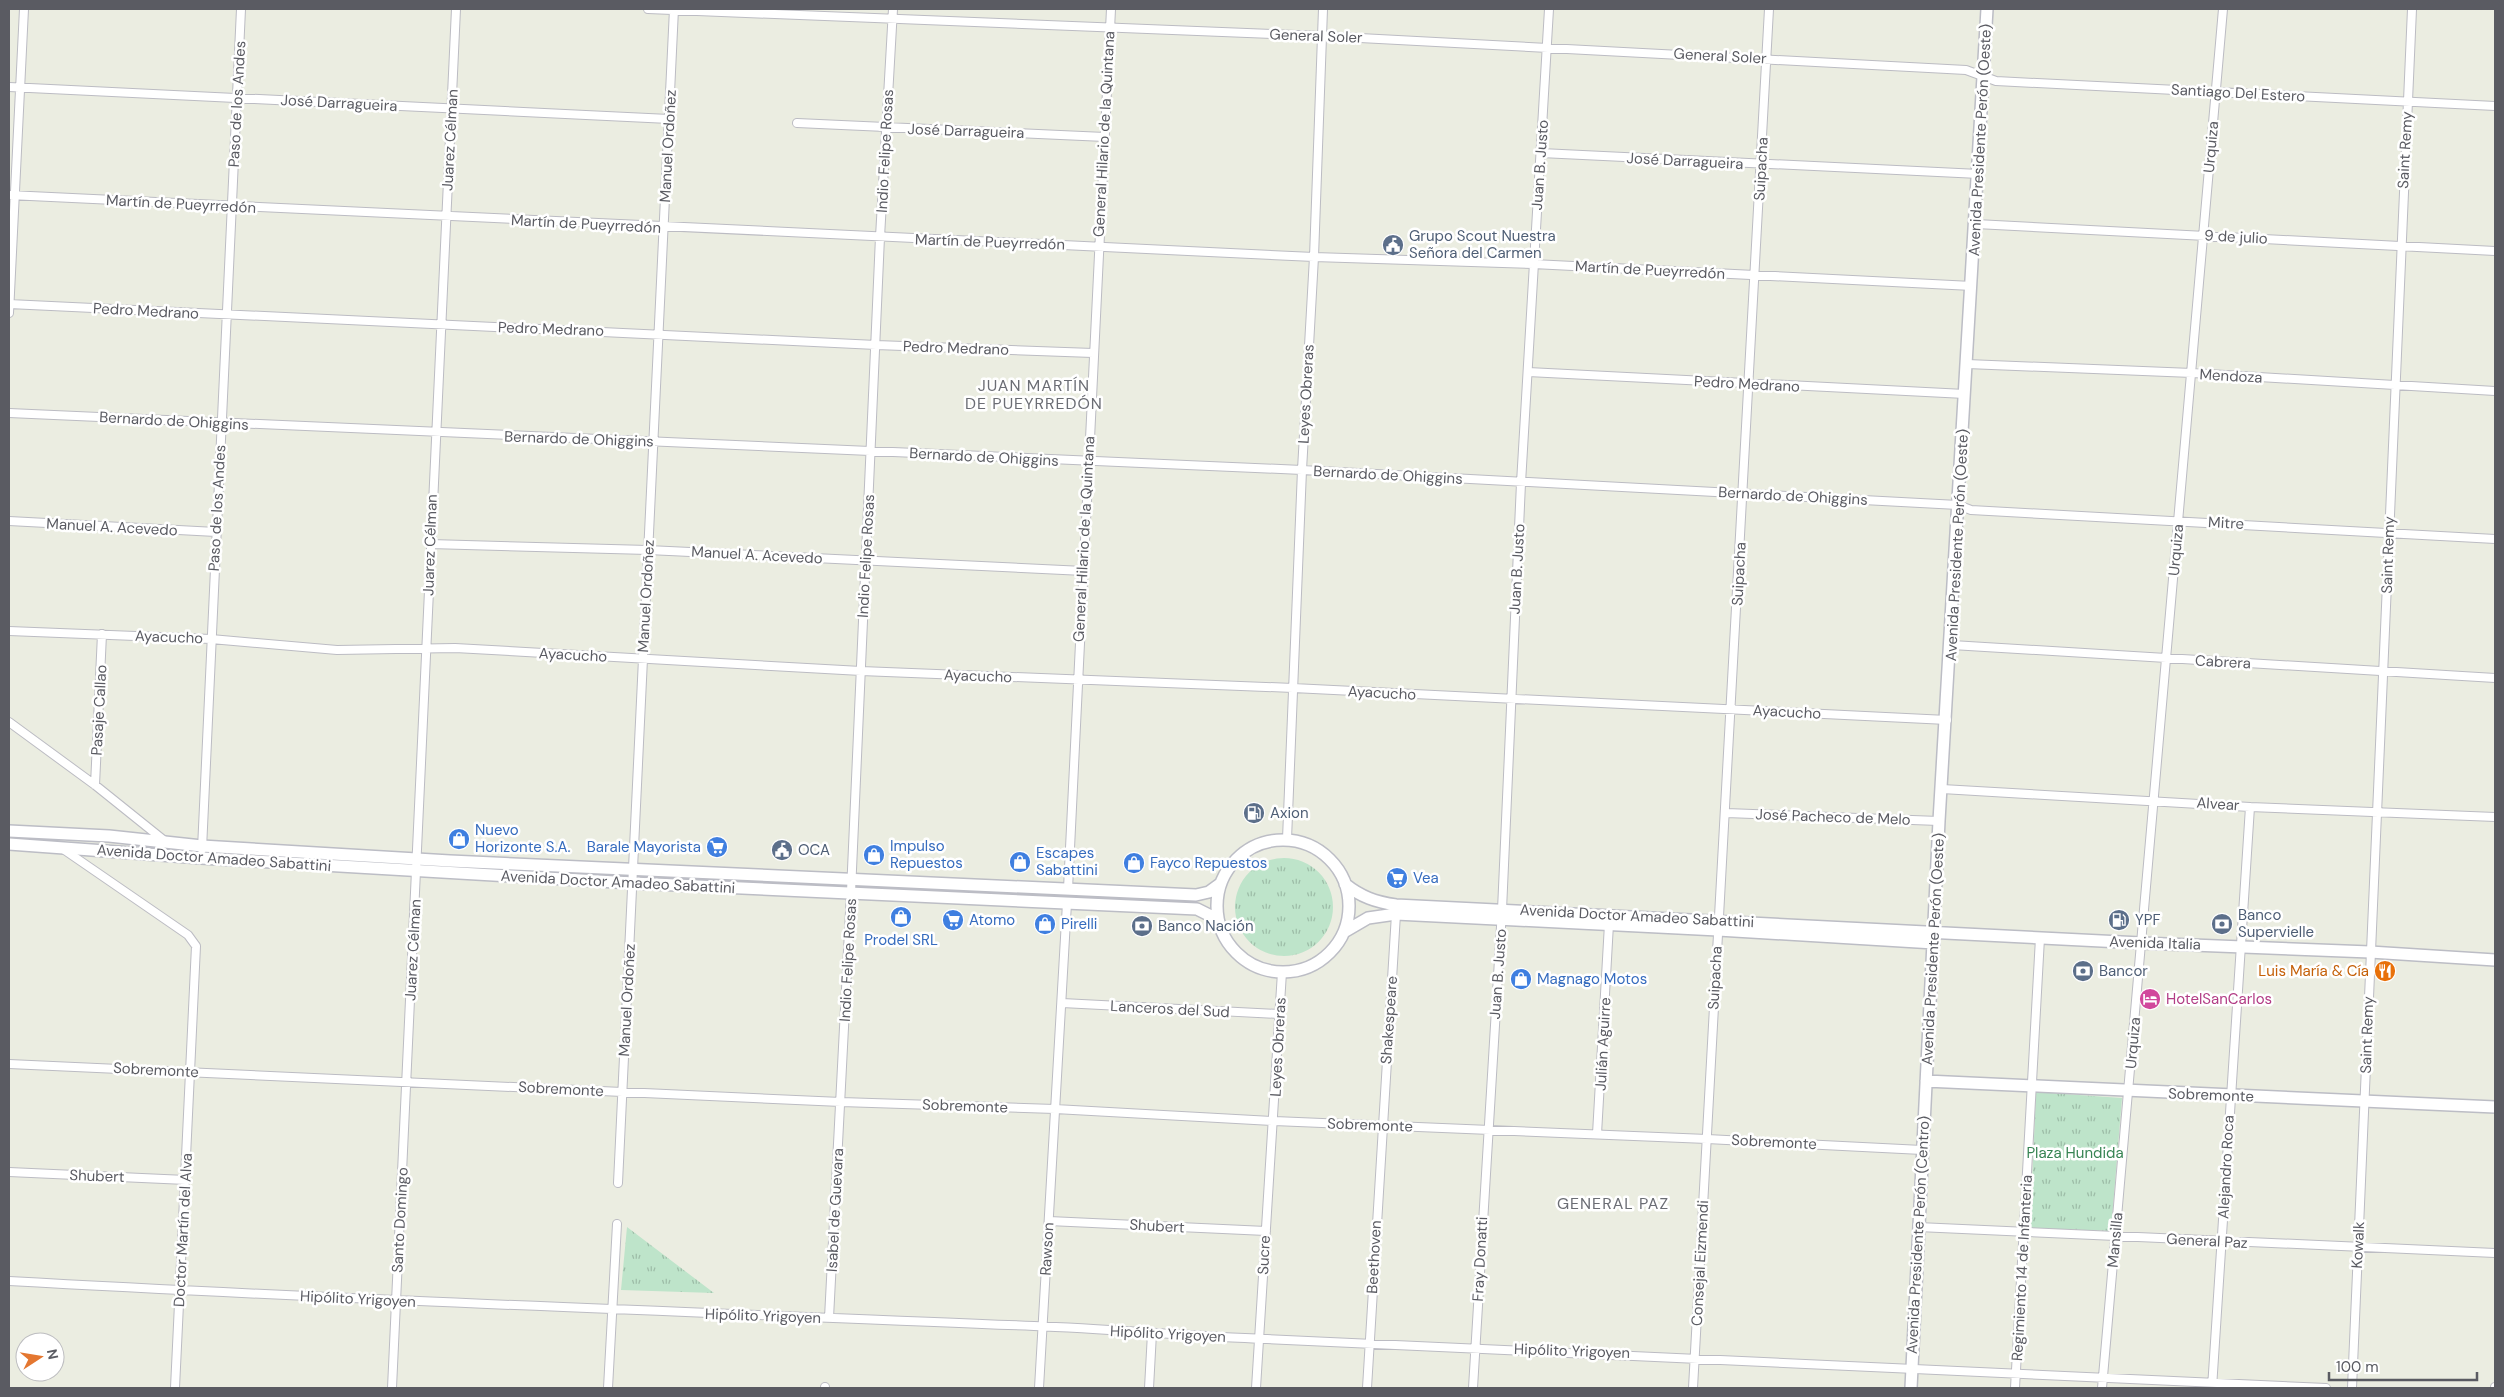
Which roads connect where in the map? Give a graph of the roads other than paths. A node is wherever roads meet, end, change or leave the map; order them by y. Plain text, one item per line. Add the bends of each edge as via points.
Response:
1 (24, 9) edge
2 (241, 9) edge
3 (456, 9) edge
4 (648, 9) edge
5 (674, 9) edge
6 (893, 9) edge
7 (1111, 9) edge
8 (1323, 9) edge
9 (1549, 9) edge
10 (1769, 9) edge
11 (1988, 9) edge
12 (2223, 9) edge
13 (2412, 9) edge
14 (893, 19) junction
15 (1110, 28) junction
16 (1322, 36) junction
17 (1546, 48) junction
18 (1766, 59) junction
19 (1982, 76) junction
20 (9, 87) edge
21 (21, 87) junction
22 (2216, 92) junction
23 (237, 99) junction
24 (2407, 102) junction
25 (2495, 106) edge
26 (452, 109) junction
27 (669, 120) junction
28 (797, 123) dead end
29 (886, 128) junction
30 (1106, 137) junction
31 (1541, 153) junction
32 (1761, 164) junction
33 (1978, 174) junction
34 (12, 196) edge
35 (231, 206) junction
36 (446, 217) junction
37 (1976, 224) junction
38 (664, 227) junction
39 (2204, 235) junction
40 (880, 237) junction
41 (1099, 246) junction
42 (2400, 246) junction
43 (2495, 251) edge
44 (1314, 257) junction
45 (1533, 264) junction
46 (1756, 275) junction
47 (1972, 286) junction
48 (9, 304) edge
49 (9, 313) edge
50 (226, 314) junction
51 (441, 325) junction
52 (659, 334) junction
53 (876, 345) junction
54 (1093, 353) junction
55 (1967, 364) junction
56 (1528, 372) junction
57 (2192, 374) junction
58 (1750, 384) junction
59 (2394, 384) junction
60 (2495, 391) edge
61 (1965, 394) junction
62 (9, 413) edge
63 (222, 424) junction
64 (435, 433) junction
65 (654, 442) junction
66 (871, 452) junction
67 (1088, 462) junction
68 (1302, 470) junction
69 (1521, 483) junction
70 (1743, 494) junction
71 (1958, 505) junction
72 (2179, 520) junction
73 (9, 521) edge
74 (2389, 531) junction
75 (216, 532) junction
76 (2495, 539) edge
77 (430, 544) junction
78 (648, 550) junction
79 (866, 560) junction
80 (1084, 571) junction
81 (9, 631) edge
82 (102, 634) junction
83 (211, 639) junction
84 (1952, 645) junction
85 (426, 650) junction
86 (643, 659) junction
87 (2166, 659) junction
88 (861, 671) junction
89 (2384, 671) junction
90 (2495, 678) edge
91 (1077, 680) junction
92 (1293, 688) junction
93 (1510, 700) junction
94 (1732, 709) junction
95 (1947, 720) junction
96 (9, 722) edge
97 (95, 785) junction
98 (1942, 789) junction
99 (2154, 800) junction
100 (2250, 807) junction
101 (2377, 812) junction
102 (1726, 814) junction
103 (2495, 817) edge
104 (1939, 821) junction
105 (9, 831) edge
106 (1287, 839) junction
107 (167, 842) junction
108 (9, 844) edge
109 (202, 846) junction
110 (59, 847) junction
111 (201, 858) junction
112 (417, 865) junction
113 (633, 870) junction
114 (632, 883) junction
115 (1220, 884) junction
116 (1345, 884) junction
117 (851, 886) junction
118 (1068, 889) junction
119 (1067, 903) junction
120 (1396, 914) junction
121 (1502, 914) junction
122 (1609, 924) junction
123 (1718, 925) junction
124 (1220, 927) junction
125 (1344, 932) junction
126 (1934, 937) junction
127 (2040, 938) junction
128 (2141, 943) junction
129 (2239, 946) junction
130 (2370, 952) junction
131 (2495, 960) edge
132 (1282, 972) junction
133 (1062, 1003) junction
134 (1279, 1014) junction
135 (9, 1064) edge
136 (190, 1072) junction
137 (407, 1081) junction
138 (1926, 1081) junction
139 (2031, 1087) junction
140 (2129, 1091) junction
141 (622, 1092) junction
142 (2230, 1096) junction
143 (2364, 1101) junction
144 (840, 1102) junction
145 (2495, 1107) edge
146 (1055, 1109) junction
147 (1274, 1121) junction
148 (1382, 1126) junction
149 (1488, 1130) junction
150 (1597, 1134) junction
151 (1707, 1139) junction
152 (1922, 1150) junction
153 (9, 1172) edge
154 (186, 1180) junction
155 (618, 1183) dead end
156 (1049, 1221) junction
157 (617, 1224) dead end
158 (1918, 1227) junction
159 (1266, 1231) junction
160 (2025, 1232) junction
161 (2116, 1236) junction
162 (2222, 1242) junction
163 (2358, 1248) junction
164 (2495, 1253) edge
165 (9, 1280) edge
166 (180, 1290) junction
167 (396, 1301) junction
168 (613, 1310) junction
169 (829, 1318) junction
170 (1042, 1327) junction
171 (1152, 1333) junction
172 (1259, 1339) junction
173 (1369, 1343) junction
174 (1475, 1348) junction
175 (1695, 1356) junction
176 (1912, 1369) junction
177 (2016, 1374) junction
178 (2103, 1378) junction
179 (2212, 1385) edge
180 (175, 1388) edge
181 (392, 1388) edge
182 (608, 1388) edge
183 (1040, 1388) edge
184 (1149, 1388) edge
185 (1256, 1388) edge
186 (1367, 1388) edge
187 (1473, 1388) edge
188 (1693, 1388) edge
189 (1911, 1388) edge
190 (2015, 1388) edge
191 (2102, 1388) edge
192 (2326, 1388) edge
193 (2352, 1388) edge

1 - 21 street
2 - 23 street, Paso de los Andes
3 - 26 street, Juarez Célman
4 - 5 street, General Soler
5 - 14 street, General Soler
5 - 27 street, Manuel Ordoñez
6 - 14 street, Indio Felipe Rosas
7 - 15 street, General Hilario de la Quintana
8 - 16 street, Leyes Obreras
9 - 17 street, Juan B. Justo
10 - 18 street, Suipacha
11 - 19 main road, Avenida Presidente Perón (Oeste)
12 - 22 street, Urquiza
13 - 24 street, Saint Remy
14 - 15 street, General Soler
14 - 29 street, Indio Felipe Rosas
15 - 16 street, General Soler
15 - 30 street, General Hilario de la Quintana
16 - 17 street, General Soler
16 - 44 street, Leyes Obreras
17 - 18 street, General Soler
17 - 31 street, Juan B. Justo
18 - 19 street, General Soler via 1966,70
18 - 32 street, Suipacha
19 - 22 street, Santiago Del Estero via 1996,81
19 - 33 main road, Avenida Presidente Perón (Oeste)
20 - 21 street, José Darragueira
21 - 23 street, José Darragueira
21 - 34 street
22 - 24 street, Santiago Del Estero
22 - 39 street, Urquiza
23 - 26 street, José Darragueira
23 - 35 street, Paso de los Andes
24 - 25 street, Santiago Del Estero
24 - 42 street, Saint Remy
26 - 27 street, José Darragueira
26 - 36 street, Juarez Célman
27 - 38 street, Manuel Ordoñez
28 - 29 street, José Darragueira
29 - 30 street, José Darragueira
29 - 40 street, Indio Felipe Rosas
30 - 41 street, General Hilario de la Quintana
31 - 32 street, José Darragueira
31 - 45 street, Juan B. Justo
32 - 33 street, José Darragueira
32 - 46 street, Suipacha
33 - 37 main road, Avenida Presidente Perón (Oeste)
34 - 35 street, Martín de Pueyrredón
34 - 48 street
35 - 36 street, Martín de Pueyrredón
35 - 50 street, Paso de los Andes
36 - 38 street, Martín de Pueyrredón
36 - 51 street, Juarez Célman
37 - 39 street, 9 de julio
37 - 47 main road, Avenida Presidente Perón (Oeste)
38 - 40 street, Martín de Pueyrredón
38 - 52 street, Manuel Ordoñez
39 - 42 street, 9 de julio
39 - 57 street, Urquiza
40 - 41 street, Martín de Pueyrredón
40 - 53 street, Indio Felipe Rosas
41 - 44 street, Martín de Pueyrredón
41 - 54 street, General Hilario de la Quintana
42 - 43 street, 9 de julio
42 - 59 street, Saint Remy
44 - 45 street, Martín de Pueyrredón
44 - 68 street, Leyes Obreras
45 - 46 street, Martín de Pueyrredón
45 - 56 street, Juan B. Justo
46 - 47 street, Martín de Pueyrredón
46 - 58 street, Suipacha
47 - 55 main road, Avenida Presidente Perón (Oeste)
48 - 49 street
48 - 50 street, Pedro Medrano
50 - 51 street, Pedro Medrano
50 - 63 street, Paso de los Andes
51 - 52 street, Pedro Medrano
51 - 64 street, Juarez Célman
52 - 53 street, Pedro Medrano
52 - 65 street, Manuel Ordoñez
53 - 54 street, Pedro Medrano
53 - 66 street, Indio Felipe Rosas
54 - 67 street, General Hilario de la Quintana
55 - 57 street, Mendoza
55 - 61 main road, Avenida Presidente Perón (Oeste)
56 - 58 street, Pedro Medrano
56 - 69 street, Juan B. Justo
57 - 59 street, Mendoza
57 - 72 street, Urquiza
58 - 61 street, Pedro Medrano
58 - 70 street, Suipacha
59 - 60 street, Mendoza
59 - 74 street, Saint Remy
61 - 71 main road, Avenida Presidente Perón (Oeste)
62 - 63 street, Bernardo de Ohiggins
63 - 64 street, Bernardo de Ohiggins
63 - 75 street, Paso de los Andes
64 - 65 street, Bernardo de Ohiggins
64 - 77 street, Juarez Célman
65 - 66 street, Bernardo de Ohiggins
65 - 78 street, Manuel Ordoñez
66 - 67 street, Bernardo de Ohiggins
66 - 79 street, Indio Felipe Rosas
67 - 68 street, Bernardo de Ohiggins
67 - 80 street, General Hilario de la Quintana
68 - 69 street, Bernardo de Ohiggins
68 - 92 street, Leyes Obreras
69 - 70 street, Bernardo de Ohiggins
69 - 93 street, Juan B. Justo
70 - 71 street, Bernardo de Ohiggins
70 - 94 street, Suipacha
71 - 72 street, Mitre via 1971,510
71 - 84 main road, Avenida Presidente Perón (Oeste)
72 - 74 street, Mitre
72 - 87 street, Urquiza
73 - 75 street, Manuel A. Acevedo
74 - 76 street, Mitre
74 - 89 street, Saint Remy
75 - 83 street, Paso de los Andes
77 - 78 street, Manuel A. Acevedo
77 - 85 street, Juarez Célman
78 - 79 street, Manuel A. Acevedo
78 - 86 street, Manuel Ordoñez
79 - 80 street, Manuel A. Acevedo
79 - 88 street, Indio Felipe Rosas
80 - 91 street, General Hilario de la Quintana
81 - 82 street, Ayacucho
82 - 83 street, Ayacucho
82 - 97 street, Pasaje Callao
83 - 85 street, Ayacucho via 337,650
83 - 109 street, Paso de los Andes
84 - 87 street, Cabrera
84 - 95 main road, Avenida Presidente Perón (Oeste)
85 - 86 street, Ayacucho via 455,648
85 - 112 street, Juarez Célman
86 - 88 street, Ayacucho
86 - 113 street, Manuel Ordoñez
87 - 89 street, Cabrera
87 - 99 street, Urquiza
88 - 91 street, Ayacucho
88 - 117 street, Indio Felipe Rosas
89 - 90 street, Cabrera
89 - 101 street, Saint Remy
91 - 92 street, Ayacucho
91 - 118 street, General Hilario de la Quintana
92 - 93 street, Ayacucho
92 - 106 street, Leyes Obreras
93 - 94 street, Ayacucho
93 - 121 street, Juan B. Justo
94 - 95 street, Ayacucho
94 - 102 street, Suipacha
95 - 98 main road, Avenida Presidente Perón (Oeste)
96 - 97 street
97 - 107 street
98 - 99 street, Alvear
98 - 104 main road, Avenida Presidente Perón (Oeste)
99 - 100 street, Alvear
99 - 128 street, Urquiza
100 - 101 street, Alvear
100 - 129 street, Alejandro Roca
101 - 103 street, Alvear
101 - 130 street, Saint Remy
102 - 104 street, José Pacheco de Melo
102 - 123 street, Suipacha
104 - 126 main road, Avenida Presidente Perón (Oeste)
105 - 107 main road, Avenida Doctor Amadeo Sabattini
106 - 115 main road via 1265,842 1246,851 1231,865
106 - 116 main road via 1306,843 1322,853 1336,866
107 - 109 main road, Avenida Doctor Amadeo Sabattini
108 - 110 main road, Avenida Doctor Amadeo Sabattini
109 - 111 street, Paso de los Andes
109 - 112 main road, Avenida Doctor Amadeo Sabattini
110 - 111 main road, Avenida Doctor Amadeo Sabattini
110 - 136 street via 188,935 196,946
111 - 112 main road, Avenida Doctor Amadeo Sabattini
112 - 113 main road, Avenida Doctor Amadeo Sabattini
112 - 114 main road, Avenida Doctor Amadeo Sabattini
112 - 137 street, Juarez Célman
113 - 114 street, Manuel Ordoñez
113 - 117 main road, Avenida Doctor Amadeo Sabattini
114 - 117 main road, Avenida Doctor Amadeo Sabattini
114 - 141 street, Manuel Ordoñez
115 - 118 main road, Avenida Doctor Amadeo Sabattini via 1209,892 1196,895
115 - 124 main road via 1217,906
116 - 121 main road, Avenida Doctor Amadeo Sabattini via 1358,894 1383,903
116 - 125 main road via 1349,900
117 - 118 main road, Avenida Doctor Amadeo Sabattini
117 - 119 main road, Avenida Doctor Amadeo Sabattini
117 - 144 street, Indio Felipe Rosas
119 - 124 main road, Avenida Doctor Amadeo Sabattini via 1197,908
119 - 133 street
120 - 121 main road, Avenida Doctor Amadeo Sabattini
120 - 125 main road, Avenida Doctor Amadeo Sabattini via 1368,918
120 - 148 street, Shakespeare
121 - 122 main road, Avenida Doctor Amadeo Sabattini
121 - 123 main road, Avenida Doctor Amadeo Sabattini
121 - 149 street, Juan B. Justo
122 - 123 main road, Avenida Doctor Amadeo Sabattini
122 - 150 street, Julián Aguirre
123 - 126 main road, Avenida Doctor Amadeo Sabattini
123 - 151 street, Suipacha
124 - 132 main road via 1230,945 1244,959 1262,969
125 - 132 main road via 1334,948 1319,961 1302,969
126 - 127 main road, Avenida Italia
126 - 138 main road, Avenida Presidente Perón (Oeste)
127 - 128 main road, Avenida Italia
127 - 139 street, Regimiento 14 de Infanteria
128 - 129 main road, Avenida Italia
128 - 140 street, Urquiza
129 - 130 main road, Avenida Italia
129 - 142 street, Alejandro Roca
130 - 131 main road, Avenida Italia
130 - 143 street, Saint Remy
132 - 134 street, Leyes Obreras
133 - 134 street, Lanceros del Sud
133 - 146 street
134 - 147 street, Leyes Obreras
135 - 136 street, Sobremonte
136 - 137 street, Sobremonte
136 - 154 street, Doctor Martín del Alva
137 - 141 street, Sobremonte
137 - 167 street, Santo Domingo
138 - 139 main road, Sobremonte
138 - 152 main road, Avenida Presidente Perón (Centro)
139 - 140 main road, Sobremonte
139 - 160 street, Regimiento 14 de Infanteria
140 - 142 main road, Sobremonte
140 - 161 street, Mansilla
141 - 144 street, Sobremonte
141 - 155 street, Manuel Ordoñez
142 - 143 main road, Sobremonte
142 - 162 street, Alejandro Roca
143 - 145 main road, Sobremonte
143 - 163 street, Kowalk
144 - 146 street, Sobremonte
144 - 169 street, Isabel de Guevara
146 - 147 street, Sobremonte
146 - 156 street, Rawson
147 - 148 street, Sobremonte
147 - 159 street, Sucre
148 - 149 street, Sobremonte
148 - 173 street, Beethoven
149 - 150 street, Sobremonte
149 - 174 street, Fray Donatti
150 - 151 street, Sobremonte
151 - 152 street, Sobremonte
151 - 175 street, Consejal Eizmendi
152 - 158 main road, Avenida Presidente Perón (Centro)
153 - 154 street, Shubert
154 - 166 street, Doctor Martín del Alva
156 - 159 street, Shubert
156 - 170 street, Rawson
157 - 168 street
158 - 160 street, General Paz
158 - 176 main road, Avenida Presidente Perón (Centro)
159 - 172 street, Sucre
160 - 161 street, General Paz
160 - 177 street, Regimiento 14 de Infanteria
161 - 162 street, General Paz
161 - 178 street, Mansilla
162 - 163 street, General Paz
162 - 179 street, Alejandro Roca
163 - 164 street, General Paz
163 - 193 street, Kowalk
165 - 166 street, Hipólito Yrigoyen
166 - 167 street, Hipólito Yrigoyen
166 - 180 street, Doctor Martín del Alva
167 - 168 street, Hipólito Yrigoyen
167 - 181 street, Santo Domingo
168 - 169 street, Hipólito Yrigoyen
168 - 182 street
169 - 170 street, Hipólito Yrigoyen
170 - 171 street, Hipólito Yrigoyen
170 - 183 street, Rawson
171 - 172 street, Hipólito Yrigoyen
171 - 184 street
172 - 173 street, Hipólito Yrigoyen
172 - 185 street, Sucre
173 - 174 street, Hipólito Yrigoyen
173 - 186 street, Beethoven
174 - 175 street, Hipólito Yrigoyen
174 - 187 street, Fray Donatti
175 - 176 street, Hipólito Yrigoyen
175 - 188 street, Consejal Eizmendi
176 - 177 street, Hipólito Yrigoyen
176 - 189 main road, Avenida Presidente Perón (Centro)
177 - 178 street, Hipólito Yrigoyen
177 - 190 street, Regimiento 14 de Infanteria
178 - 179 street, Hipólito Yrigoyen
178 - 191 street, Mansilla
179 - 192 street, Hipólito Yrigoyen

